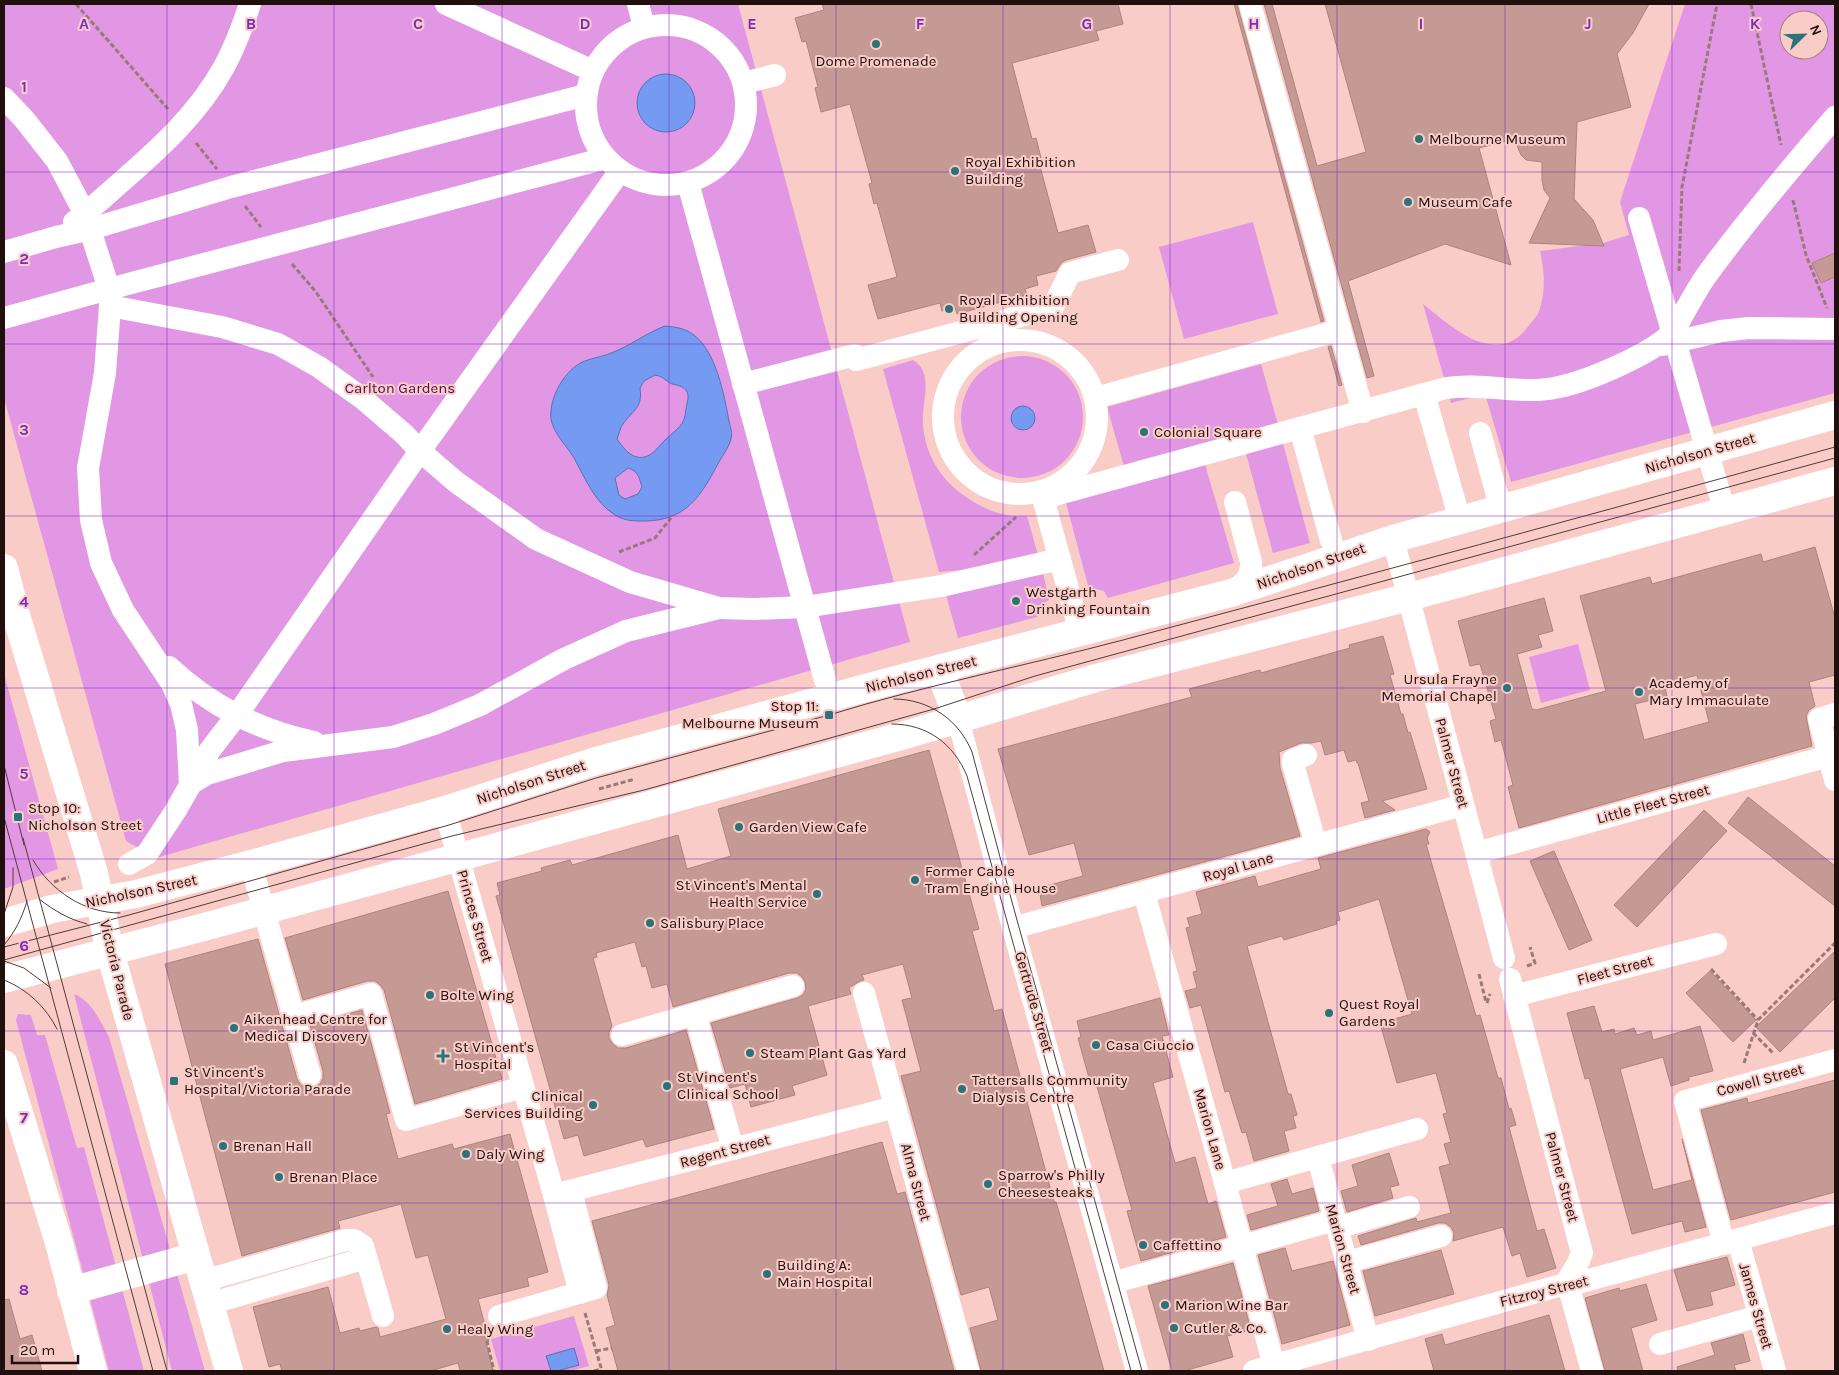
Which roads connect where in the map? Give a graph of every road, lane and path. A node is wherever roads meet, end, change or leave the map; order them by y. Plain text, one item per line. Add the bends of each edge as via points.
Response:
1 (76, 4) edge
2 (250, 4) edge
3 (446, 4) edge
4 (638, 4) edge
5 (1250, 4) edge
6 (1716, 4) edge
7 (644, 27) junction
8 (593, 71) junction
9 (775, 75) dead end
10 (744, 83) junction
11 (586, 94) junction
12 (4, 98) edge
13 (1835, 118) edge
14 (182, 125) junction
15 (613, 165) junction
16 (688, 183) junction
17 (231, 187) junction
18 (1640, 218) dead end
19 (88, 221) junction
20 (275, 246) junction
21 (4, 252) edge
22 (1118, 260) dead end
23 (1678, 280) dead end
24 (109, 298) junction
25 (4, 318) edge
26 (1835, 329) edge
27 (1340, 330) junction
28 (1002, 332) junction
29 (1667, 341) junction
30 (374, 378) dead end
31 (743, 384) junction
32 (1424, 394) junction
33 (1096, 398) junction
34 (1363, 412) junction
35 (1835, 415) edge
36 (1300, 428) junction
37 (1480, 433) dead end
38 (1707, 451) junction
39 (420, 452) junction
40 (1835, 481) edge
41 (1043, 495) junction
42 (1235, 502) dead end
43 (1456, 506) dead end
44 (1506, 508) junction
45 (1725, 512) junction
46 (1016, 517) dead end
47 (671, 518) dead end
48 (1394, 539) junction
49 (1331, 540) dead end
50 (1060, 559) junction
51 (591, 565) junction
52 (4, 568) edge
53 (950, 584) junction
54 (1231, 593) junction
55 (1409, 597) junction
56 (805, 607) junction
57 (718, 608) junction
58 (1080, 632) junction
59 (150, 649) junction
60 (939, 669) junction
61 (825, 680) dead end
62 (237, 714) junction
63 (1835, 714) edge
64 (958, 719) junction
65 (325, 745) junction
66 (1306, 755) dead end
67 (1829, 756) junction
68 (636, 779) dead end
69 (1835, 780) edge
70 (190, 784) junction
71 (599, 789) dead end
72 (1463, 805) junction
73 (445, 810) junction
74 (1316, 845) junction
75 (1476, 853) junction
76 (458, 857) junction
77 (129, 864) dead end
78 (251, 864) junction
79 (1144, 893) junction
80 (101, 901) junction
81 (264, 910) junction
82 (4, 923) edge
83 (1013, 928) junction
84 (1835, 943) edge
85 (1716, 944) dead end
86 (1530, 947) dead end
87 (110, 952) junction
88 (1534, 963) dead end
89 (1711, 969) dead end
90 (1479, 974) dead end
91 (1509, 978) junction
92 (4, 979) edge
93 (793, 986) dead end
94 (864, 993) dead end
95 (1486, 1002) dead end
96 (695, 1014) junction
97 (294, 1016) junction
98 (1758, 1020) junction
99 (1753, 1033) junction
100 (622, 1035) dead end
101 (1778, 1058) dead end
102 (1835, 1060) edge
103 (4, 1064) edge
104 (1742, 1069) dead end
105 (310, 1074) dead end
106 (523, 1087) junction
107 (1685, 1101) joint
108 (895, 1107) junction
109 (1417, 1130) dead end
110 (733, 1149) junction
111 (1318, 1158) junction
112 (1225, 1184) junction
113 (562, 1193) junction
114 (1409, 1208) dead end
115 (1835, 1213) edge
116 (1336, 1224) junction
117 (1441, 1236) dead end
118 (1731, 1242) junction
119 (1243, 1247) junction
120 (1582, 1253) junction
121 (1346, 1262) junction
122 (1605, 1276) junction
123 (203, 1280) junction
124 (1112, 1283) junction
125 (1565, 1284) junction
126 (588, 1290) junction
127 (71, 1291) junction
128 (384, 1316) dead end
129 (498, 1316) dead end
130 (1760, 1316) junction
131 (486, 1337) dead end
132 (1368, 1340) junction
133 (1660, 1344) dead end
134 (612, 1348) dead end
135 (596, 1351) junction
136 (1264, 1368) edge
137 (601, 1370) edge
138 (93, 1371) edge
139 (229, 1371) edge
140 (494, 1371) edge
141 (594, 1371) edge
142 (968, 1371) edge
143 (1137, 1371) edge
144 (1592, 1371) edge
145 (1775, 1371) edge

1 - 14 path
2 - 14 street via 224,67
3 - 8 street
4 - 7 street
5 - 27 street
6 - 23 path via 1682,187
7 - 8 street via 623,37 605,52
7 - 10 street via 669,24 694,29 716,41 733,60
8 - 11 street
9 - 10 street
10 - 16 street via 747,108 742,133 730,155 711,172
11 - 15 street via 587,118 594,139
11 - 17 street
12 - 19 street via 57,161
13 - 29 street via 1786,172 1736,235 1704,279
14 - 17 path
14 - 19 street
15 - 16 street via 641,182 665,186
15 - 20 street
15 - 39 street
16 - 31 street
17 - 19 street
17 - 20 path
18 - 29 street
19 - 21 street via 56,237
19 - 24 street
20 - 24 street
20 - 30 path via 316,292
22 - 28 street via 1070,274 1053,307
24 - 25 street
24 - 39 street via 278,344 319,367 362,398
24 - 59 street via 105,373 88,468 92,520 101,563 123,610
26 - 29 street via 1749,328
27 - 33 street
27 - 34 street
28 - 31 street via 855,358
28 - 33 street via 1018,339 1044,343 1068,355 1085,374
28 - 41 street via 992,344 970,357 953,377 944,402 943,428 952,453 968,474 990,488 1016,494
29 - 32 street via 1614,368 1560,387 1536,391 1463,385
29 - 38 street
31 - 56 street
32 - 34 street
32 - 43 street
33 - 41 street via 1098,422 1092,445 1081,466
34 - 36 street
35 - 38 main road, Nicholson Street
36 - 41 street
36 - 49 street
37 - 44 street via 1497,495
38 - 44 main road, Nicholson Street
38 - 45 street
39 - 51 street via 536,539
39 - 62 street
40 - 45 main road
41 - 50 street
42 - 54 street via 1251,570 1249,578
44 - 48 main road, Nicholson Street
45 - 55 main road
46 - 53 path via 964,564
47 - 51 path via 655,538
48 - 54 main road, Nicholson Street
48 - 55 street, Palmer Street
50 - 53 street
50 - 58 street
51 - 57 street via 630,582
52 - 80 main road, Victoria Parade
53 - 56 street
54 - 58 main road, Nicholson Street
55 - 64 main road via 1096,678
55 - 72 street, Palmer Street
56 - 57 street
56 - 61 street
57 - 65 street via 617,635 480,705 434,724 393,737
58 - 60 main road, Nicholson Street
59 - 62 street via 186,684
59 - 70 street via 182,704
60 - 64 main road
60 - 73 main road, Nicholson Street via 592,762
62 - 65 street via 264,728
62 - 70 street
63 - 67 street via 1819,719
64 - 76 main road
64 - 83 street, Gertrude Street
65 - 70 street via 254,758 207,774
66 - 74 street via 1293,760 1293,764
67 - 69 street
67 - 75 street, Little Fleet Street
68 - 71 path
70 - 77 street via 147,854
72 - 74 street, Royal Lane
72 - 75 street, Palmer Street
73 - 76 street, Princes Street
73 - 78 main road, Nicholson Street
74 - 79 street, Royal Lane
75 - 91 street, Palmer Street
76 - 81 main road
76 - 106 street, Princes Street
78 - 80 main road, Nicholson Street
78 - 81 street
79 - 83 street, Royal Lane
79 - 112 street, Marion Lane
80 - 82 main road, Nicholson Street via 52,909
80 - 87 main road, Victoria Parade
81 - 87 main road
81 - 97 street
83 - 124 street, Gertrude Street
84 - 98 path
85 - 91 street, Fleet Street
86 - 88 path
87 - 92 main road
87 - 123 main road, Victoria Parade
89 - 98 path
90 - 95 path
91 - 120 street, Palmer Street
93 - 96 street
94 - 108 street, Alma Street
96 - 100 street
96 - 110 street
97 - 105 street
97 - 106 street via 371,994 406,1120
98 - 99 path
99 - 101 path
99 - 104 path
102 - 107 street, Cowell Street
103 - 127 main road
106 - 113 street, Princes Street
107 - 118 street, James Street
108 - 110 street, Regent Street
108 - 142 street, Alma Street
109 - 111 street
110 - 113 street, Regent Street
111 - 112 street
111 - 116 street, Marion Street
112 - 119 street, Marion Lane
113 - 126 street, Princes Street
114 - 116 street
115 - 118 street, Fitzroy Street
116 - 119 street
116 - 121 street, Marion Street
117 - 121 street
118 - 122 street, Fitzroy Street
118 - 130 street, James Street
119 - 124 street
119 - 136 street, Marion Lane
120 - 122 street
120 - 125 street
121 - 132 street, Marion Street
122 - 125 street, Fitzroy Street
123 - 127 main road
123 - 128 street via 354,1240 363,1246
123 - 139 main road, Victoria Parade
124 - 143 street, Gertrude Street
125 - 132 street, Fitzroy Street
125 - 144 street
126 - 129 street
126 - 135 path
127 - 138 main road
130 - 133 street
130 - 145 street, James Street
131 - 140 path
132 - 136 street, Fitzroy Street
134 - 135 path
135 - 137 path
137 - 141 path

